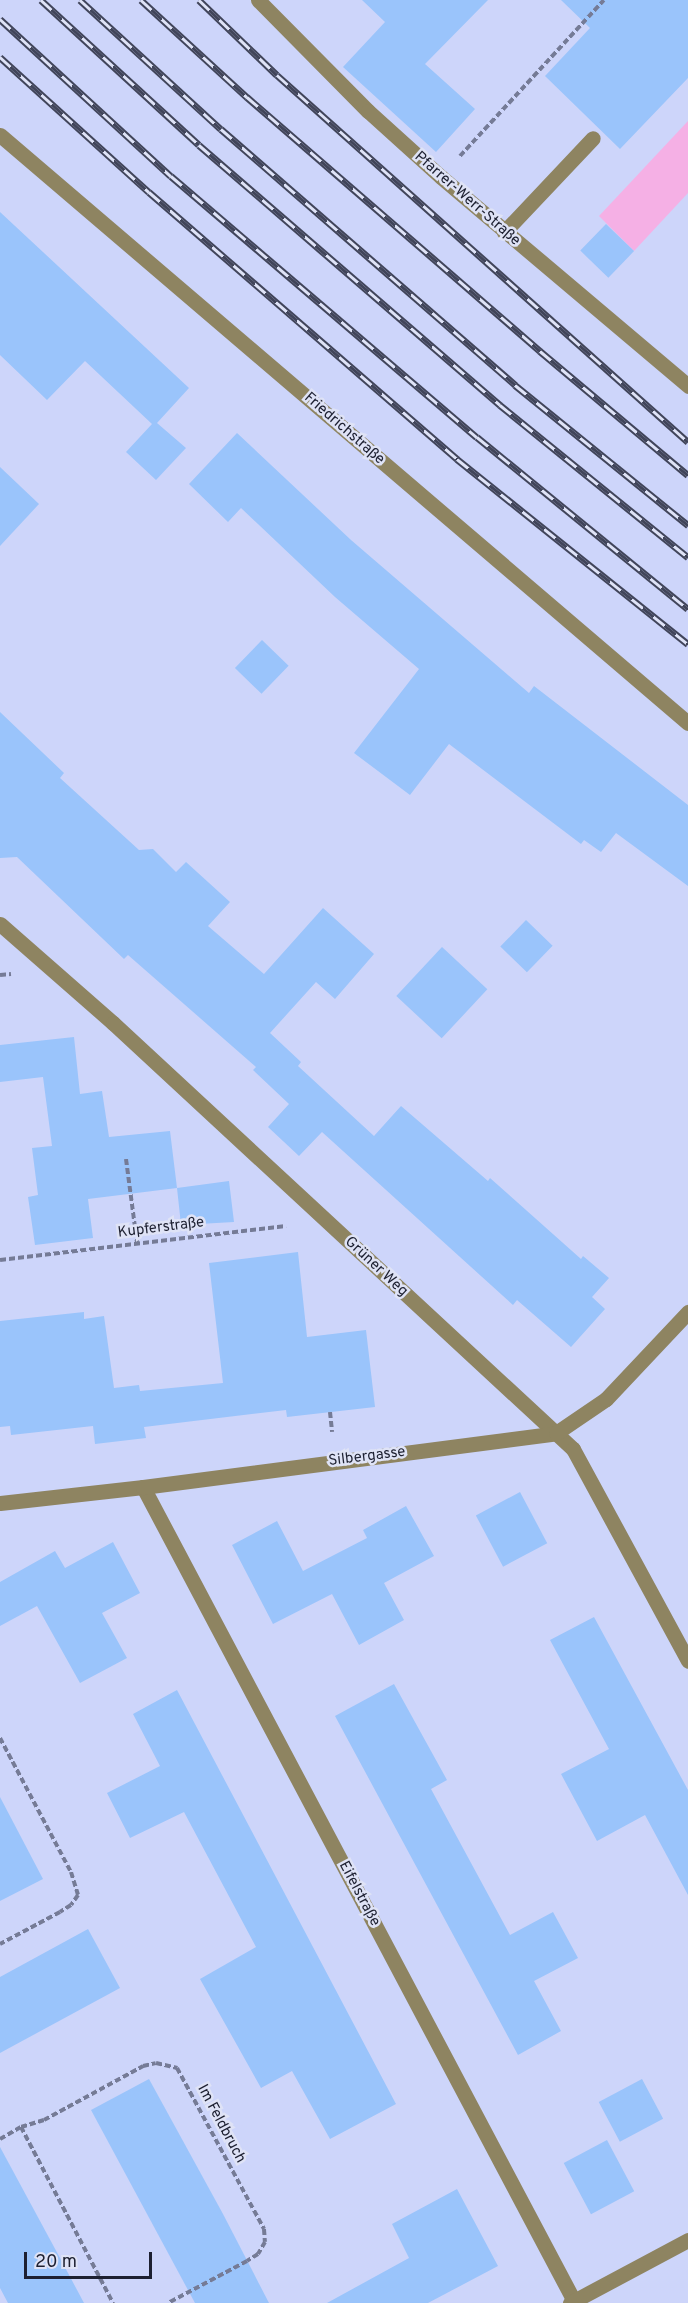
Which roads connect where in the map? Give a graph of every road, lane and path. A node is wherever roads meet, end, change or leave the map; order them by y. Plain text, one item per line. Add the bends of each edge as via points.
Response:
1 (258, 0) edge
2 (604, 0) edge
3 (0, 135) edge
4 (593, 138) dead end
5 (441, 177) junction
6 (504, 232) junction
7 (688, 386) edge
8 (688, 723) edge
9 (0, 924) edge
10 (126, 1159) dead end
11 (325, 1220) junction
12 (137, 1243) junction
13 (0, 1260) edge
14 (688, 1312) edge
15 (556, 1433) junction
16 (143, 1487) junction
17 (0, 1503) edge
18 (688, 1661) edge
19 (0, 1738) edge
20 (0, 1944) edge
21 (21, 2127) junction
22 (0, 2139) edge
23 (688, 2240) edge
24 (572, 2302) edge
25 (113, 2303) edge
26 (168, 2303) edge

1 - 5 street, Pfarrer-Werr-Straße via 368,111
2 - 5 path
3 - 8 street, Friedrichstraße
4 - 6 street
5 - 6 street, Pfarrer-Werr-Straße
6 - 7 street, Pfarrer-Werr-Straße
9 - 11 street, Grüner Weg
10 - 12 path
11 - 12 path, Kupferstraße
11 - 15 street, Grüner Weg
12 - 13 path, Kupferstraße
14 - 15 street, Silbergasse via 606,1399
15 - 16 street, Silbergasse
15 - 18 street, Grüner Weg via 573,1449
16 - 17 street, Silbergasse
16 - 24 street, Eifelstraße
19 - 20 path via 71,1872 78,1895 71,1905
21 - 22 path, Im Feldbruch
21 - 25 path
21 - 26 path, Im Feldbruch via 44,2120 143,2066 156,2062 177,2068 264,2229 265,2241 258,2254 247,2262
23 - 24 street

